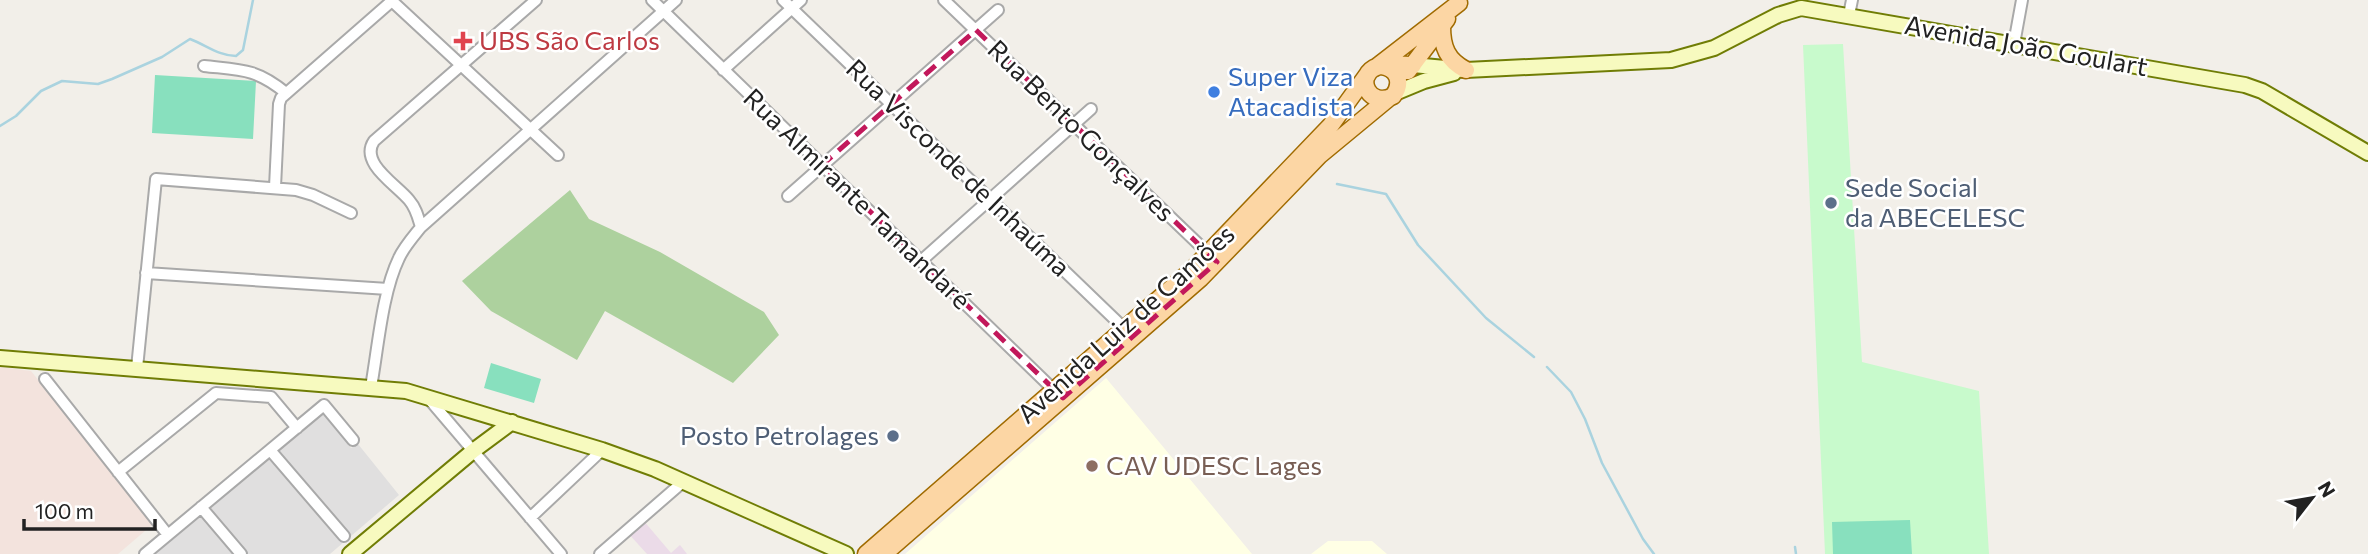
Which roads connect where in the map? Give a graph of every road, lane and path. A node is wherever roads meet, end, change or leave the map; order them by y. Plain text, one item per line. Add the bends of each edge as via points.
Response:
1 (393, 0) edge
2 (536, 0) edge
3 (652, 0) edge
4 (676, 0) edge
5 (801, 0) edge
6 (944, 0) edge
7 (1852, 0) edge
8 (2022, 0) edge
9 (1460, 1) edge
10 (787, 4) edge
11 (999, 10) dead end
12 (663, 11) junction
13 (1849, 15) junction
14 (1442, 26) junction
15 (975, 30) junction
16 (2014, 44) junction
17 (461, 65) junction
18 (1413, 65) junction
19 (204, 66) dead end
20 (723, 69) junction
21 (1374, 70) junction
22 (1466, 71) junction
23 (1394, 92) junction
24 (286, 93) junction
25 (891, 104) junction
26 (1091, 109) dead end
27 (1073, 124) junction
28 (530, 130) junction
29 (2368, 153) edge
30 (558, 156) dead end
31 (822, 165) junction
32 (275, 187) junction
33 (788, 196) dead end
34 (990, 199) junction
35 (351, 213) dead end
36 (421, 227) junction
37 (1213, 258) junction
38 (921, 261) junction
39 (146, 273) junction
40 (388, 289) junction
41 (1129, 332) junction
42 (0, 358) edge
43 (137, 368) junction
44 (45, 379) dead end
45 (371, 387) junction
46 (1058, 394) junction
47 (426, 395) junction
48 (512, 422) junction
49 (298, 428) junction
50 (353, 440) dead end
51 (270, 450) junction
52 (602, 450) junction
53 (473, 451) junction
54 (118, 472) junction
55 (684, 481) junction
56 (201, 507) junction
57 (530, 518) junction
58 (168, 535) junction
59 (344, 537) dead end
60 (159, 550) edge
61 (358, 552) edge
62 (145, 554) edge
63 (242, 554) edge
64 (561, 554) edge
65 (600, 554) edge
66 (846, 554) edge
67 (866, 554) edge
68 (884, 554) edge

1 - 17 street
1 - 24 street
2 - 17 street
3 - 12 street, Rua Almirante Tamandaré
4 - 12 street
5 - 10 street
6 - 15 street, Rua Bento Gonçalves
7 - 13 street
8 - 16 street
9 - 14 main road, Avenida Luiz de Camões
9 - 21 main road, Avenida Luiz de Camões
10 - 20 street
10 - 25 street, Rua Visconde de Inhaúma
11 - 15 street
12 - 20 street, Rua Almirante Tamandaré
12 - 28 street
13 - 16 street, Avenida João Goulart
13 - 22 street, Avenida João Goulart via 1790,10 1714,48 1671,60
14 - 18 main road, Avenida Luiz de Camões
14 - 22 main road via 1448,57
15 - 25 street
15 - 27 street, Rua Bento Gonçalves
16 - 29 street, Avenida João Goulart via 2245,85
17 - 28 street
17 - 36 street via 374,141 369,154 409,200
18 - 21 main road
18 - 22 street, Avenida João Goulart
18 - 23 main road, Avenida Luiz de Camões
19 - 24 street via 257,73
20 - 31 street, Rua Almirante Tamandaré
21 - 23 main road via 1386,67 1395,74
21 - 23 main road via 1365,85 1369,94 1378,99
21 - 37 main road, Avenida Luiz de Camões
22 - 23 street, Avenida João Goulart
23 - 37 main road, Avenida Luiz de Camões via 1320,155
24 - 32 street via 279,104
25 - 31 street
25 - 34 street, Rua Visconde de Inhaúma
26 - 27 street
27 - 34 street
27 - 37 street, Rua Bento Gonçalves
28 - 30 street
28 - 36 street
31 - 33 street
31 - 38 street, Rua Almirante Tamandaré
32 - 35 street via 313,195
32 - 39 street via 156,179
34 - 38 street
34 - 41 street, Rua Visconde de Inhaúma
36 - 40 street via 399,257
37 - 41 main road, Avenida Luiz de Camões
38 - 46 street, Rua Almirante Tamandaré
39 - 40 street
39 - 43 street
40 - 45 street
41 - 46 main road, Avenida Luiz de Camões
42 - 43 street
43 - 45 street
44 - 54 street
45 - 47 street
46 - 67 main road, Avenida Luiz de Camões
46 - 68 main road, Avenida Luiz de Camões
47 - 48 street
47 - 53 street
48 - 52 street
48 - 53 street
49 - 50 street via 324,405
49 - 51 street
49 - 54 street via 271,397 216,393
51 - 56 street
51 - 59 street
52 - 55 street
52 - 57 street
53 - 57 street
53 - 61 street
54 - 58 street
55 - 65 street
55 - 66 street
56 - 58 street
56 - 63 street
57 - 64 street
58 - 60 street
60 - 62 street

